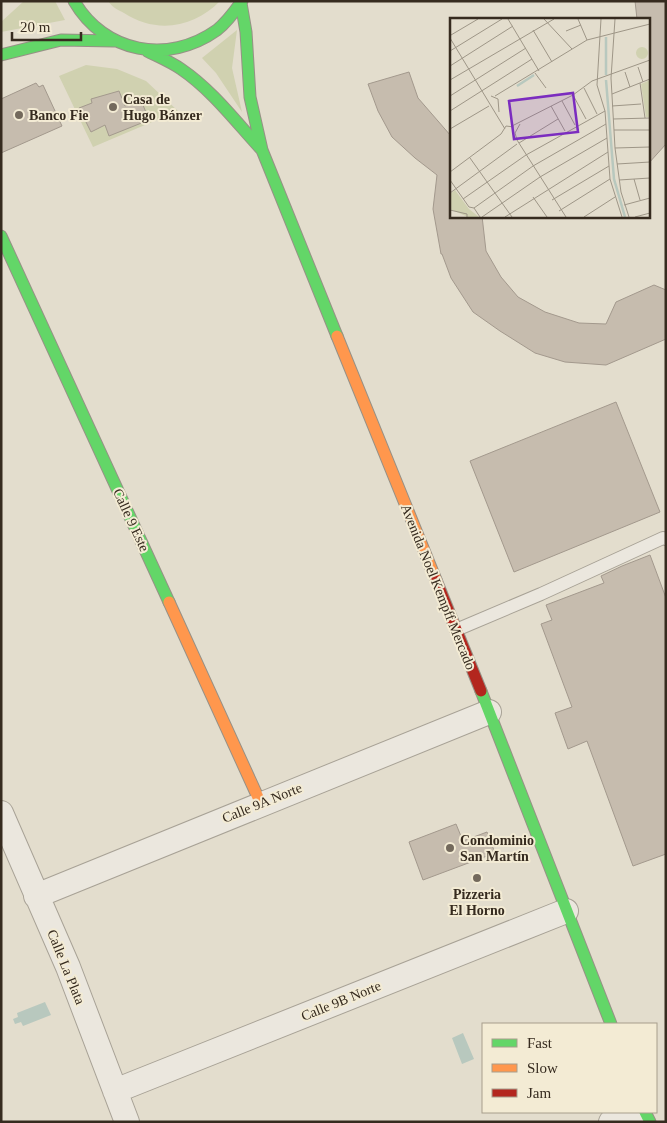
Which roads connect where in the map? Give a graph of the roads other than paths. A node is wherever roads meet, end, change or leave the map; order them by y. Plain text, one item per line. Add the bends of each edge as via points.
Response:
1 (74, 1) edge
2 (242, 2) edge
3 (114, 41) junction
4 (145, 50) junction
5 (1, 56) edge
6 (262, 150) junction
7 (1, 236) edge
8 (666, 538) edge
9 (456, 630) junction
10 (489, 712) junction
11 (261, 804) junction
12 (1, 813) edge
13 (36, 896) junction
14 (566, 911) junction
15 (611, 1023) edge
16 (115, 1090) junction
17 (634, 1113) edge
18 (127, 1122) edge
19 (611, 1122) edge

1 - 3 main road via 88,22
2 - 4 main road via 223,25 199,41 173,50
2 - 6 main road, Avenida Noel Kempff Mercado via 250,97
3 - 4 main road
3 - 5 main road via 61,40
4 - 6 main road, Avenida Noel Kempff Mercado via 188,73
6 - 9 main road, Avenida Noel Kempff Mercado
7 - 11 main road, Calle 9 Este
8 - 9 lane
9 - 10 main road, Avenida Noel Kempff Mercado
10 - 11 street, Calle 9A Norte
10 - 14 main road, Avenida Noel Kempff Mercado
11 - 13 street, Calle 9A Norte
12 - 13 street, Calle La Plata
13 - 16 street, Calle La Plata
14 - 15 main road, Avenida Noel Kempff Mercado
14 - 16 street, Calle 9B Norte
16 - 18 street, Calle La Plata
17 - 19 street

